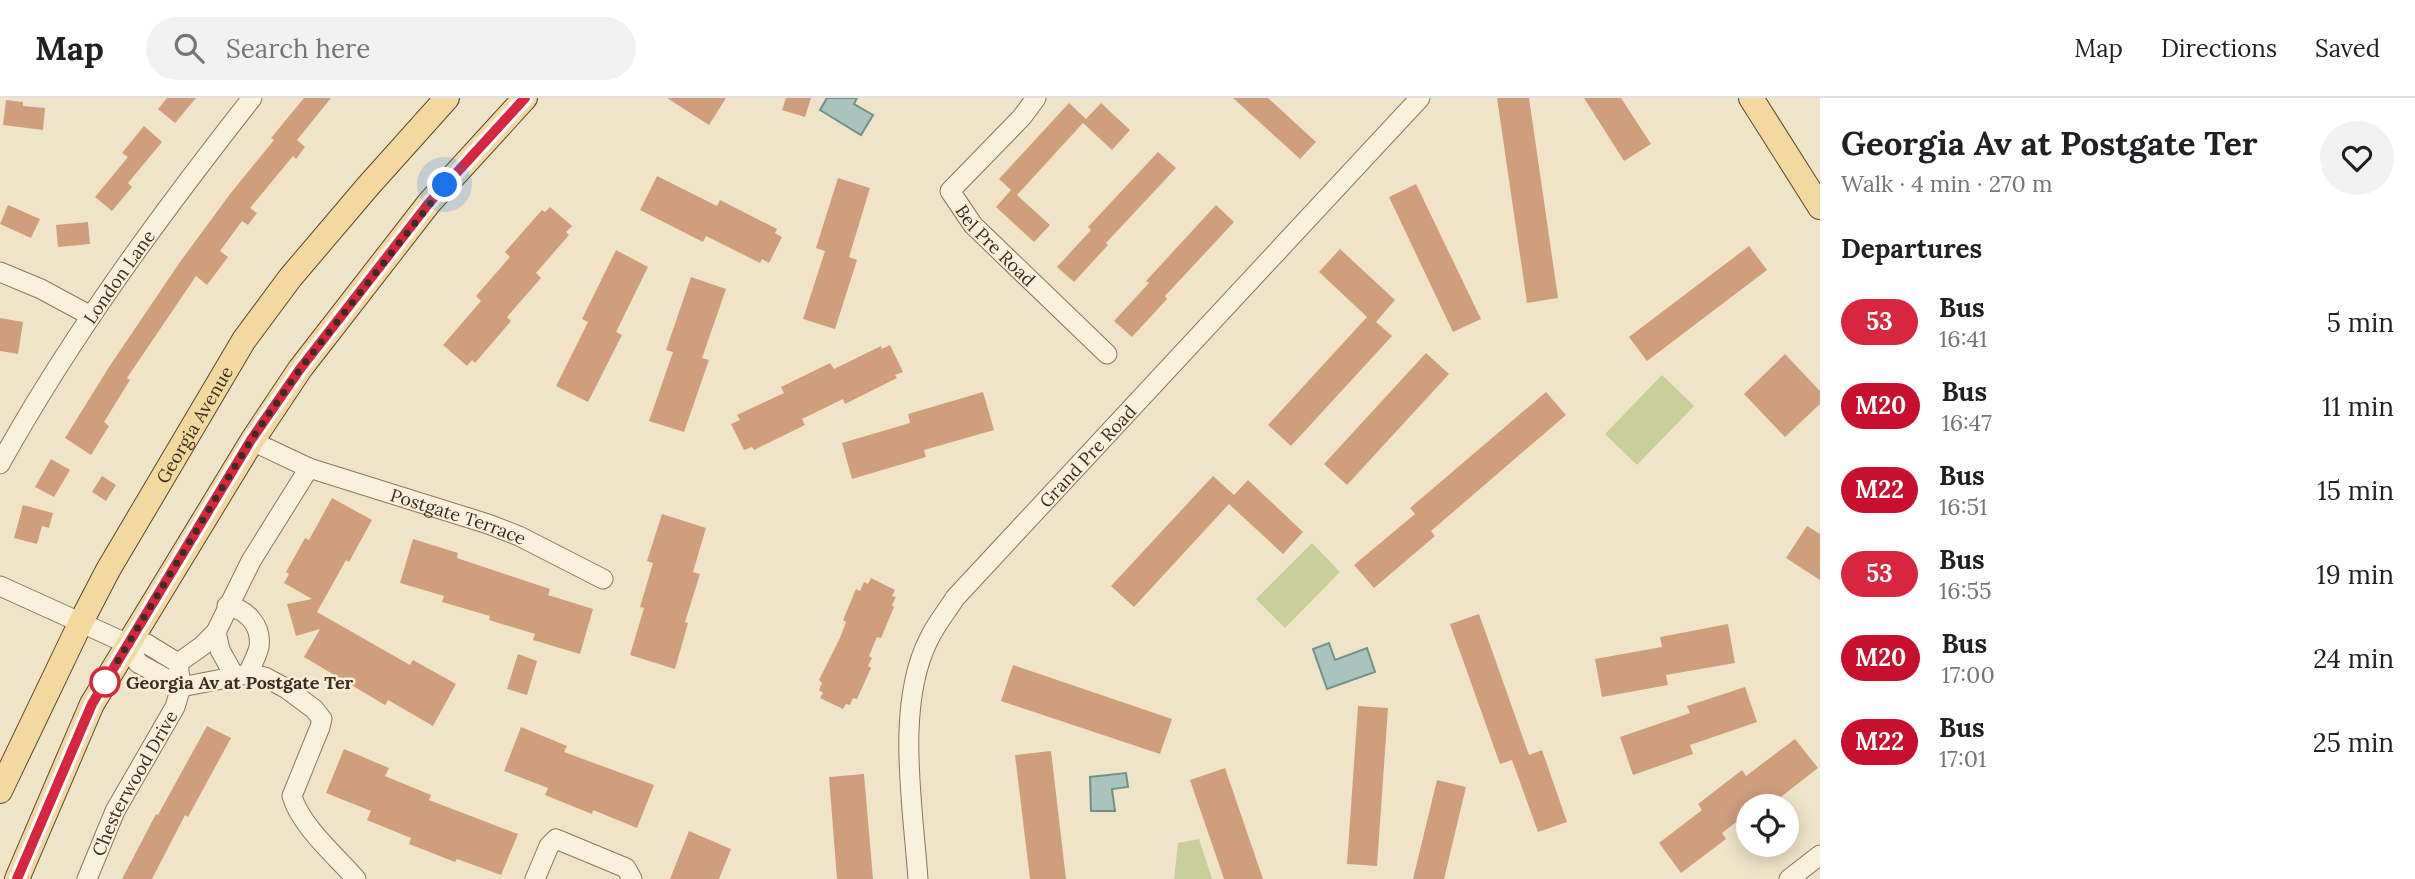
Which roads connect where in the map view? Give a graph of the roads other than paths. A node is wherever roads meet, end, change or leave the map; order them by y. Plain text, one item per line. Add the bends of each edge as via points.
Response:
1 (252, 98) edge
2 (447, 98) edge
3 (525, 98) edge
4 (1036, 98) edge
5 (1420, 98) edge
6 (1751, 98) edge
7 (1820, 207) edge
8 (0, 272) edge
9 (91, 316) junction
10 (1107, 354) dead end
11 (251, 440) junction
12 (0, 464) edge
13 (309, 468) junction
14 (603, 579) dead end
15 (0, 586) edge
16 (227, 606) junction
17 (80, 624) junction
18 (216, 632) junction
19 (128, 644) junction
20 (178, 663) junction
21 (241, 675) junction
22 (181, 687) junction
23 (0, 790) edge
24 (1820, 855) edge
25 (17, 879) edge
26 (87, 879) edge
27 (356, 879) edge
28 (535, 879) edge
29 (632, 879) edge
30 (918, 879) edge
31 (1789, 879) edge

1 - 9 street, London Lane
2 - 17 main road, Georgia Avenue via 299,268 244,340
3 - 11 main road via 429,203
4 - 10 street, Bel Pre Road via 950,191 972,225
5 - 30 street, Grand Pre Road via 956,598 929,639 909,707
6 - 7 main road
8 - 9 street
9 - 12 street, London Lane
11 - 13 street, Postgate Terrace
11 - 19 main road
13 - 14 street, Postgate Terrace via 488,524
13 - 16 street
15 - 17 street
16 - 18 street
16 - 21 street via 245,612 259,636 259,647
17 - 19 street
17 - 23 main road, Georgia Avenue
18 - 20 street
18 - 21 street via 220,650
19 - 20 street via 147,644
19 - 22 street via 138,663
19 - 25 main road via 92,704
20 - 22 street
21 - 22 street
21 - 27 street via 265,677 322,719 292,796 310,827
22 - 26 street, Chesterwood Drive via 175,707 115,811
24 - 31 street
28 - 29 street via 556,839 626,868

